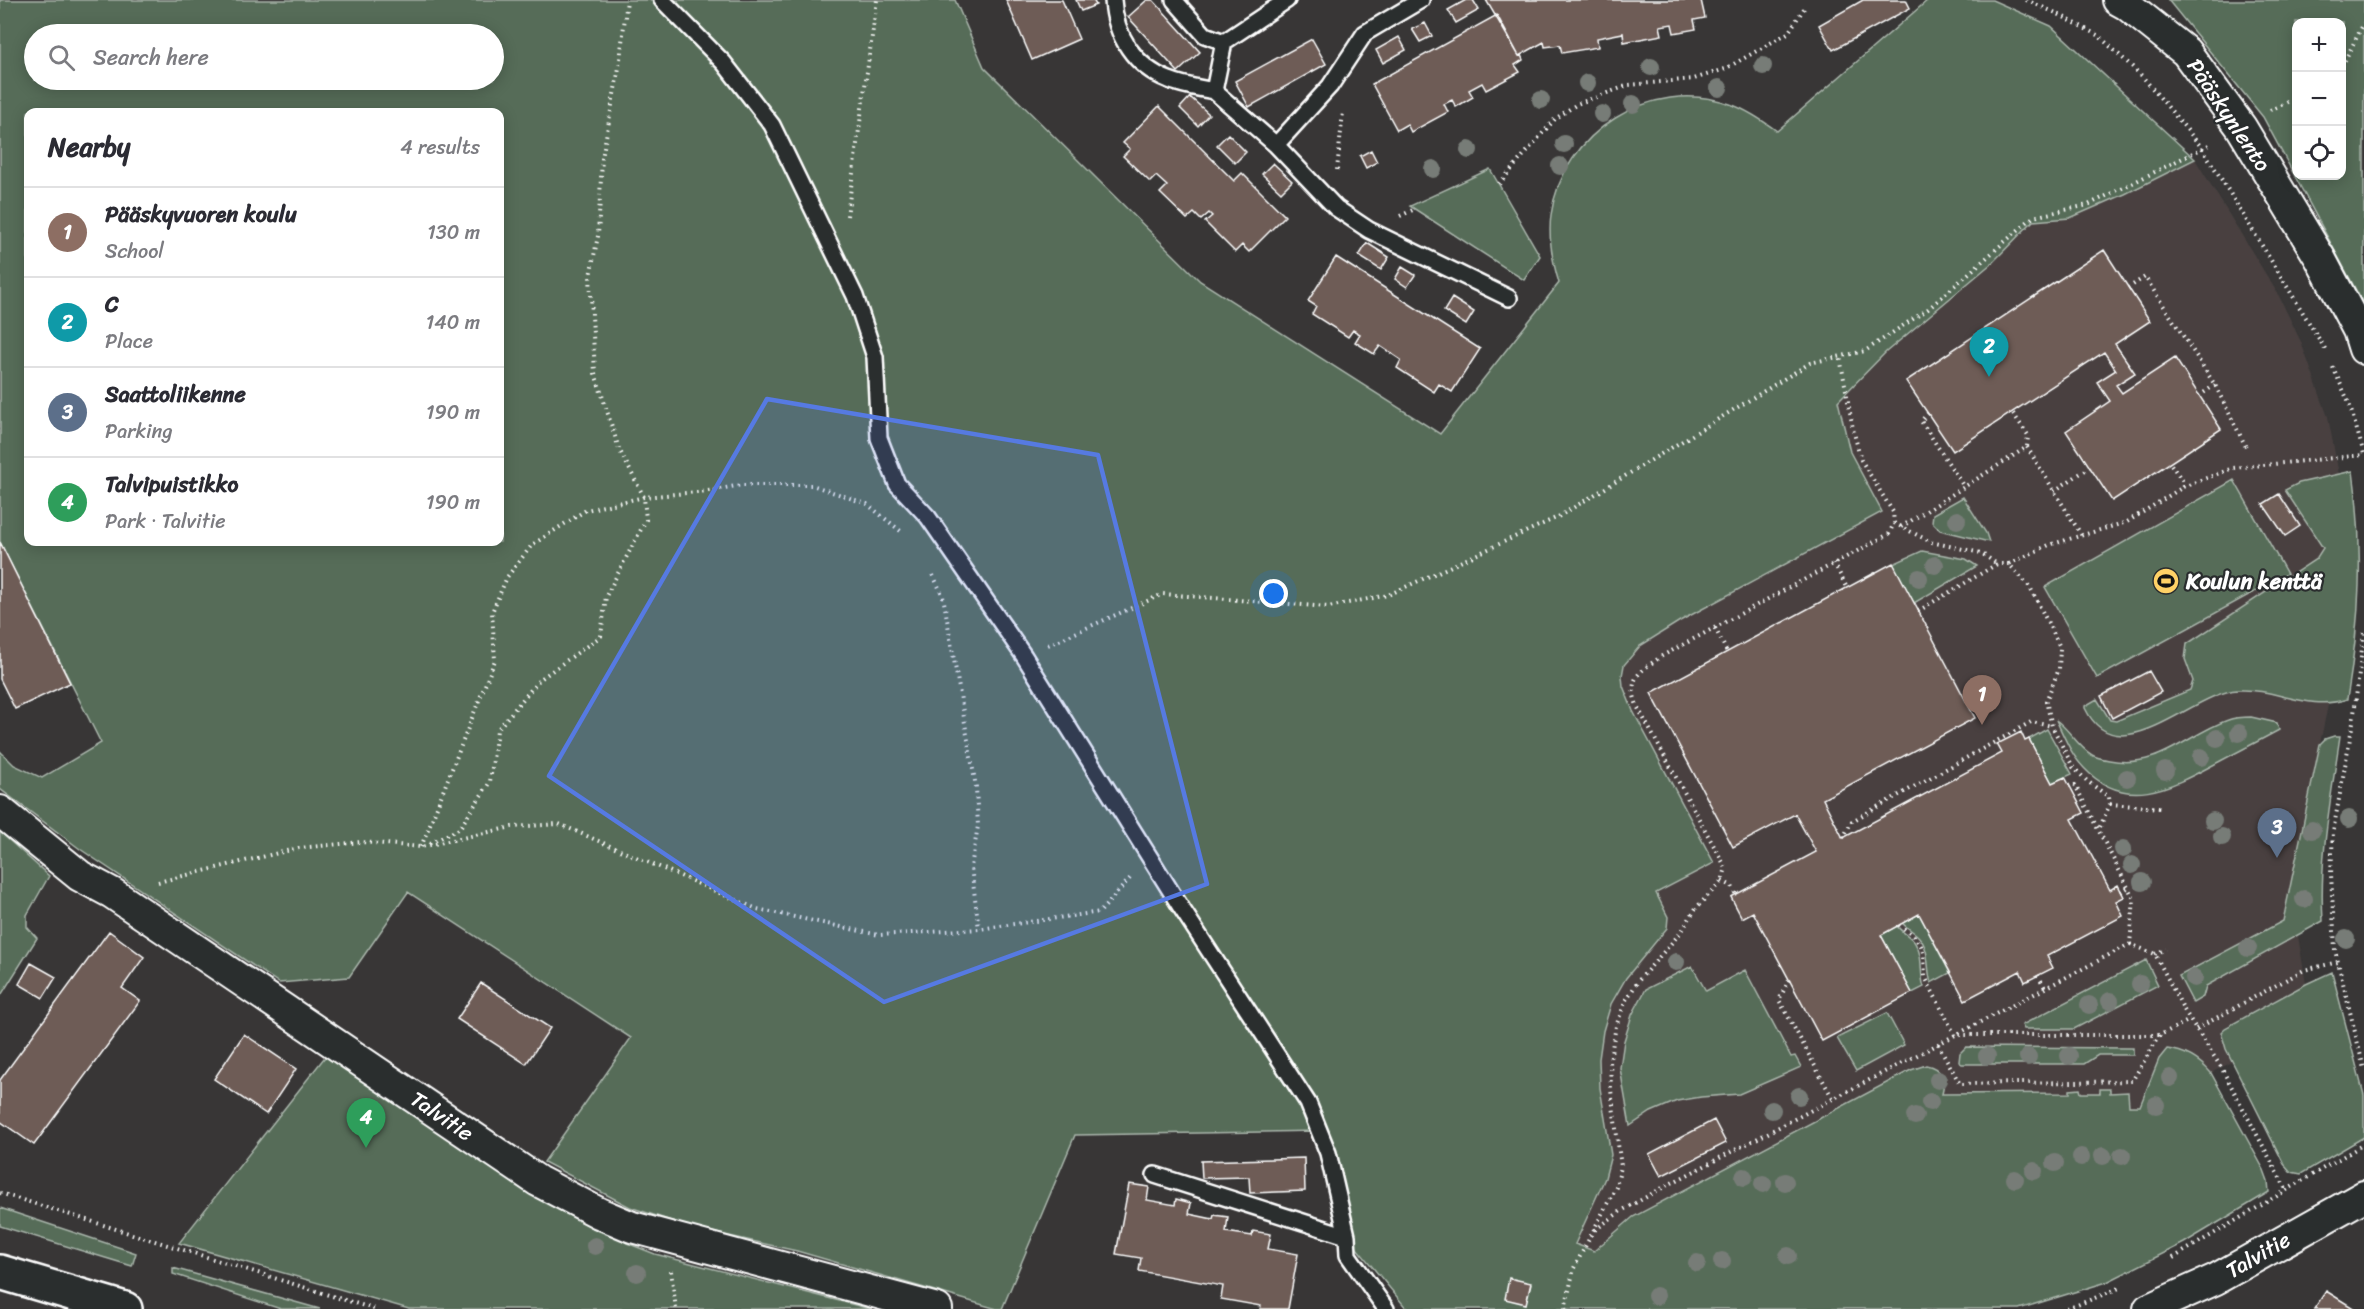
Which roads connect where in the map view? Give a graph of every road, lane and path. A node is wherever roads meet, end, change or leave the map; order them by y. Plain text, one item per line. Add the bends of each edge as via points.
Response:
1 (627, 0) edge
2 (662, 0) edge
3 (877, 0) edge
4 (1113, 0) edge
5 (1174, 0) edge
6 (1287, 0) edge
7 (1421, 0) edge
8 (2026, 0) edge
9 (2118, 0) edge
10 (1805, 7) dead end
11 (2364, 23) edge
12 (1224, 42) junction
13 (2346, 58) edge
14 (1330, 86) junction
15 (1214, 91) junction
16 (2292, 100) edge
17 (2264, 113) dead end
18 (1276, 145) junction
19 (2203, 149) junction
20 (1334, 177) dead end
21 (1498, 184) dead end
22 (840, 264) junction
23 (2128, 288) dead end
24 (1509, 298) dead end
25 (2364, 349) edge
26 (1840, 357) junction
27 (2215, 385) junction
28 (2199, 396) dead end
29 (2012, 412) dead end
30 (1928, 413) dead end
31 (2027, 447) junction
32 (2247, 449) dead end
33 (2364, 455) edge
34 (2170, 463) dead end
35 (2090, 467) dead end
36 (2182, 487) junction
37 (1964, 488) junction
38 (2054, 491) junction
39 (644, 497) junction
40 (1894, 523) junction
41 (1901, 526) junction
42 (908, 536) dead end
43 (2082, 536) junction
44 (1834, 563) junction
45 (1997, 564) junction
46 (2008, 564) junction
47 (932, 574) dead end
48 (1847, 588) dead end
49 (1918, 611) dead end
50 (1715, 628) junction
51 (2364, 633) edge
52 (1727, 652) dead end
53 (1024, 656) junction
54 (2052, 726) junction
55 (2069, 786) dead end
56 (2110, 804) junction
57 (2160, 808) dead end
58 (0, 812) edge
59 (2099, 830) junction
60 (1843, 838) dead end
61 (421, 847) junction
62 (1150, 855) junction
63 (1722, 881) junction
64 (2129, 887) junction
65 (2121, 891) dead end
66 (112, 893) junction
67 (1736, 895) dead end
68 (1899, 925) dead end
69 (979, 928) junction
70 (2130, 944) junction
71 (2166, 950) dead end
72 (2155, 954) junction
73 (2338, 962) junction
74 (2038, 975) dead end
75 (1789, 980) dead end
76 (2045, 988) junction
77 (2190, 1020) junction
78 (2196, 1029) junction
79 (1955, 1035) junction
80 (2160, 1035) junction
81 (1938, 1044) junction
82 (2364, 1069) edge
83 (1833, 1099) junction
84 (2364, 1144) edge
85 (1155, 1175) dead end
86 (2287, 1191) junction
87 (0, 1193) edge
88 (2364, 1196) edge
89 (1594, 1231) junction
90 (1347, 1236) junction
91 (2167, 1262) dead end
92 (0, 1272) edge
93 (2128, 1283) dead end
94 (125, 1309) edge
95 (374, 1309) edge
96 (937, 1309) edge
97 (1386, 1309) edge
98 (1565, 1309) edge
99 (2067, 1309) edge
100 (2149, 1309) edge

1 - 39 path via 602,159 598,236 590,276 595,373 619,449
2 - 22 lane via 724,63 772,125
3 - 22 path
4 - 15 lane via 1120,34 1140,62 1170,81
5 - 12 lane via 1205,35
6 - 12 lane
7 - 14 lane via 1365,33
8 - 19 path via 2099,36 2142,76
9 - 25 street, Pääskynlento via 2186,52 2241,127 2320,258
10 - 21 path via 1788,33 1725,69 1694,79 1629,85 1577,104 1555,119
11 - 13 path
12 - 15 lane
14 - 18 lane
14 - 20 path via 1343,112
15 - 18 lane
16 - 17 path
18 - 24 lane via 1336,208 1369,230
19 - 26 path via 2088,206 2033,217 1928,309 1865,351
19 - 33 path via 2327,351 2349,403
22 - 53 lane via 875,357 879,438 897,484 928,517
23 - 27 path via 2145,277
26 - 40 path via 1862,460 1893,512
26 - 53 path via 1810,363 1558,517 1388,595 1328,607 1163,594
27 - 28 path
27 - 32 path
29 - 31 path via 2028,435
30 - 37 path via 1921,421
31 - 37 path
31 - 38 path
33 - 36 path via 2233,468
34 - 36 path via 2182,480
35 - 38 path
36 - 43 path via 2127,522
37 - 41 path
38 - 43 path
39 - 42 path via 742,485 812,485 867,504
39 - 61 path via 646,520 606,596 601,636 539,680 497,730 490,782 459,830
39 - 61 path via 586,510 532,545 507,577 492,612 495,660
40 - 41 path
40 - 44 path via 1889,534
41 - 45 path via 1931,542 1982,553
43 - 46 path via 2049,545
44 - 48 path
44 - 50 path
45 - 46 path
45 - 49 path
46 - 54 path via 2030,587 2060,647 2059,669 2046,701
47 - 69 path via 944,596 976,787 978,826 971,867
50 - 52 path
50 - 63 path via 1640,672 1633,682 1633,696 1722,859 1726,868
51 - 73 path via 2333,832 2331,874
53 - 62 lane
54 - 56 path via 2073,767 2106,793
54 - 60 path via 2031,722 1852,821
55 - 59 path via 2075,785
56 - 57 path
56 - 59 path
58 - 66 street, Talvitie via 80,876
59 - 64 path
61 - 66 path via 361,842 299,848
61 - 69 path via 512,827 559,824 757,909 879,934
62 - 69 path via 1100,912
62 - 90 lane via 1308,1103 1328,1153
63 - 67 path via 1732,886
63 - 89 path via 1639,980 1619,1018 1610,1059 1621,1167 1616,1187
64 - 65 path
64 - 70 path via 2134,899
66 - 96 street, Talvitie via 538,1181 599,1213 632,1227
68 - 79 path via 1921,946 1925,977
70 - 72 path
70 - 76 path
71 - 72 path
72 - 77 path
73 - 78 path via 2304,970
73 - 82 path
74 - 76 path
75 - 83 path via 1779,1000
76 - 79 path
77 - 78 path
77 - 80 path
78 - 86 path
79 - 80 path
79 - 81 path
80 - 81 path via 2132,1081 1960,1084
81 - 83 path
83 - 89 path via 1664,1187
84 - 86 path
85 - 90 lane
86 - 91 path
87 - 95 path
88 - 100 street, Talvitie via 2216,1279
89 - 98 path via 1574,1268
90 - 97 lane via 1348,1254
92 - 94 main road
93 - 99 path

